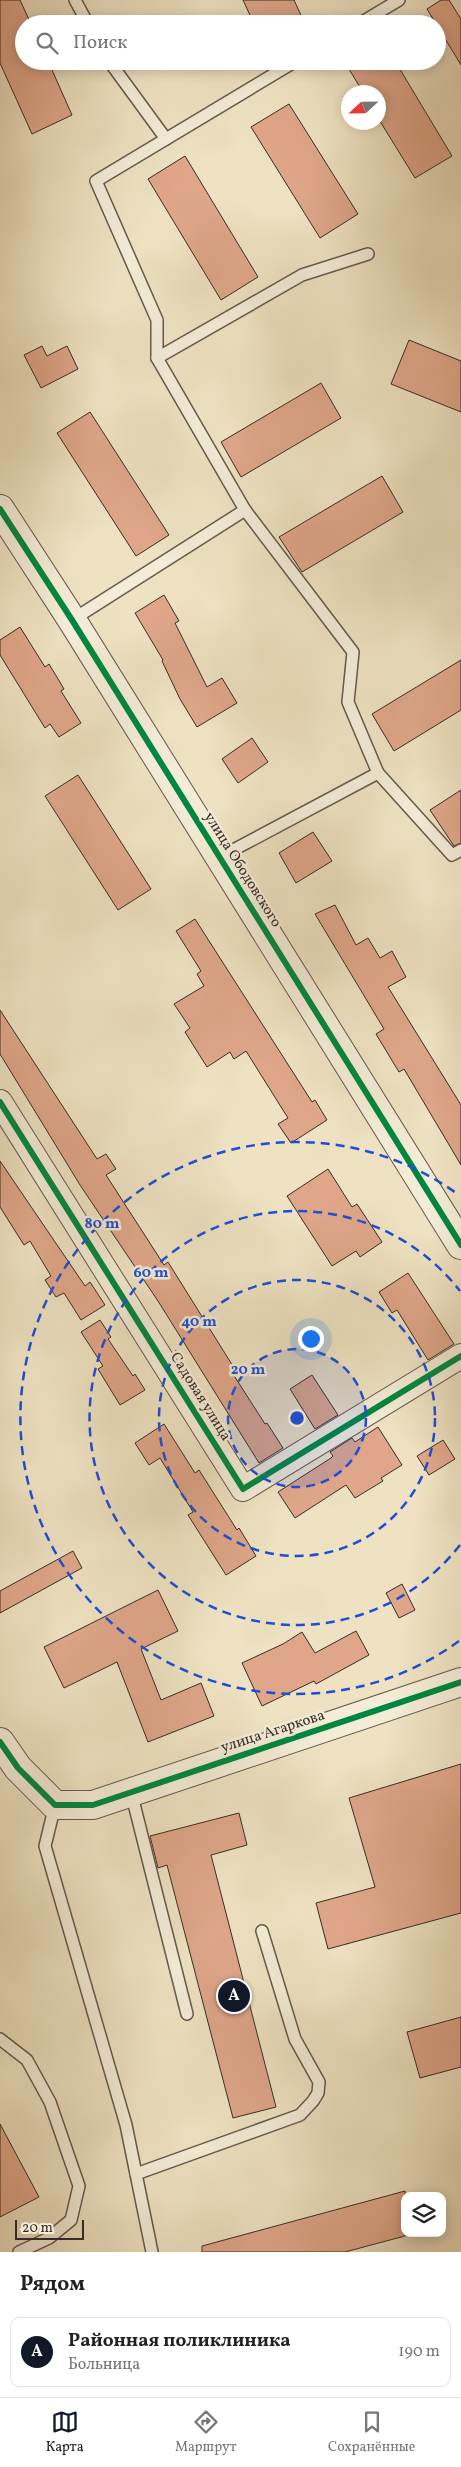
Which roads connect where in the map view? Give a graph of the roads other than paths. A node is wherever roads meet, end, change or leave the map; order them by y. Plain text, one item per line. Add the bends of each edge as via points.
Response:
1 (75, 0) edge
2 (398, 0) edge
3 (83, 15) edge
4 (374, 15) edge
5 (116, 70) edge
6 (281, 70) edge
7 (166, 139) junction
8 (368, 254) dead end
9 (157, 358) junction
10 (0, 509) edge
11 (245, 510) junction
12 (72, 620) junction
13 (378, 773) junction
14 (461, 850) edge
15 (220, 857) junction
16 (0, 1102) edge
17 (461, 1245) edge
18 (461, 1356) edge
19 (461, 1682) edge
20 (0, 1742) edge
21 (131, 1792) junction
22 (55, 1805) junction
23 (262, 1931) dead end
24 (187, 2014) dead end
25 (0, 2039) edge
26 (136, 2174) junction
27 (19, 2252) edge
28 (152, 2252) edge

1 - 3 lane
2 - 4 lane
5 - 7 lane
6 - 7 lane
7 - 9 lane via 96,181 157,320
8 - 9 lane via 302,276
9 - 11 lane
10 - 12 street, улица Ободовского
11 - 12 lane
11 - 13 lane via 353,652 348,702
12 - 15 street, улица Ободовского
13 - 14 lane via 452,855
13 - 15 lane
15 - 17 street, улица Ободовского
16 - 18 street, Садовая улица via 243,1489
19 - 21 street, улица Агаркова
20 - 22 street via 18,1768
21 - 22 street, улица Агаркова via 93,1805
21 - 24 lane
22 - 26 lane via 45,1846 126,2125
23 - 26 lane via 295,2039 319,2082 318,2093 300,2115
25 - 27 lane via 27,2060 50,2102 79,2186 71,2220 49,2238
26 - 28 lane

